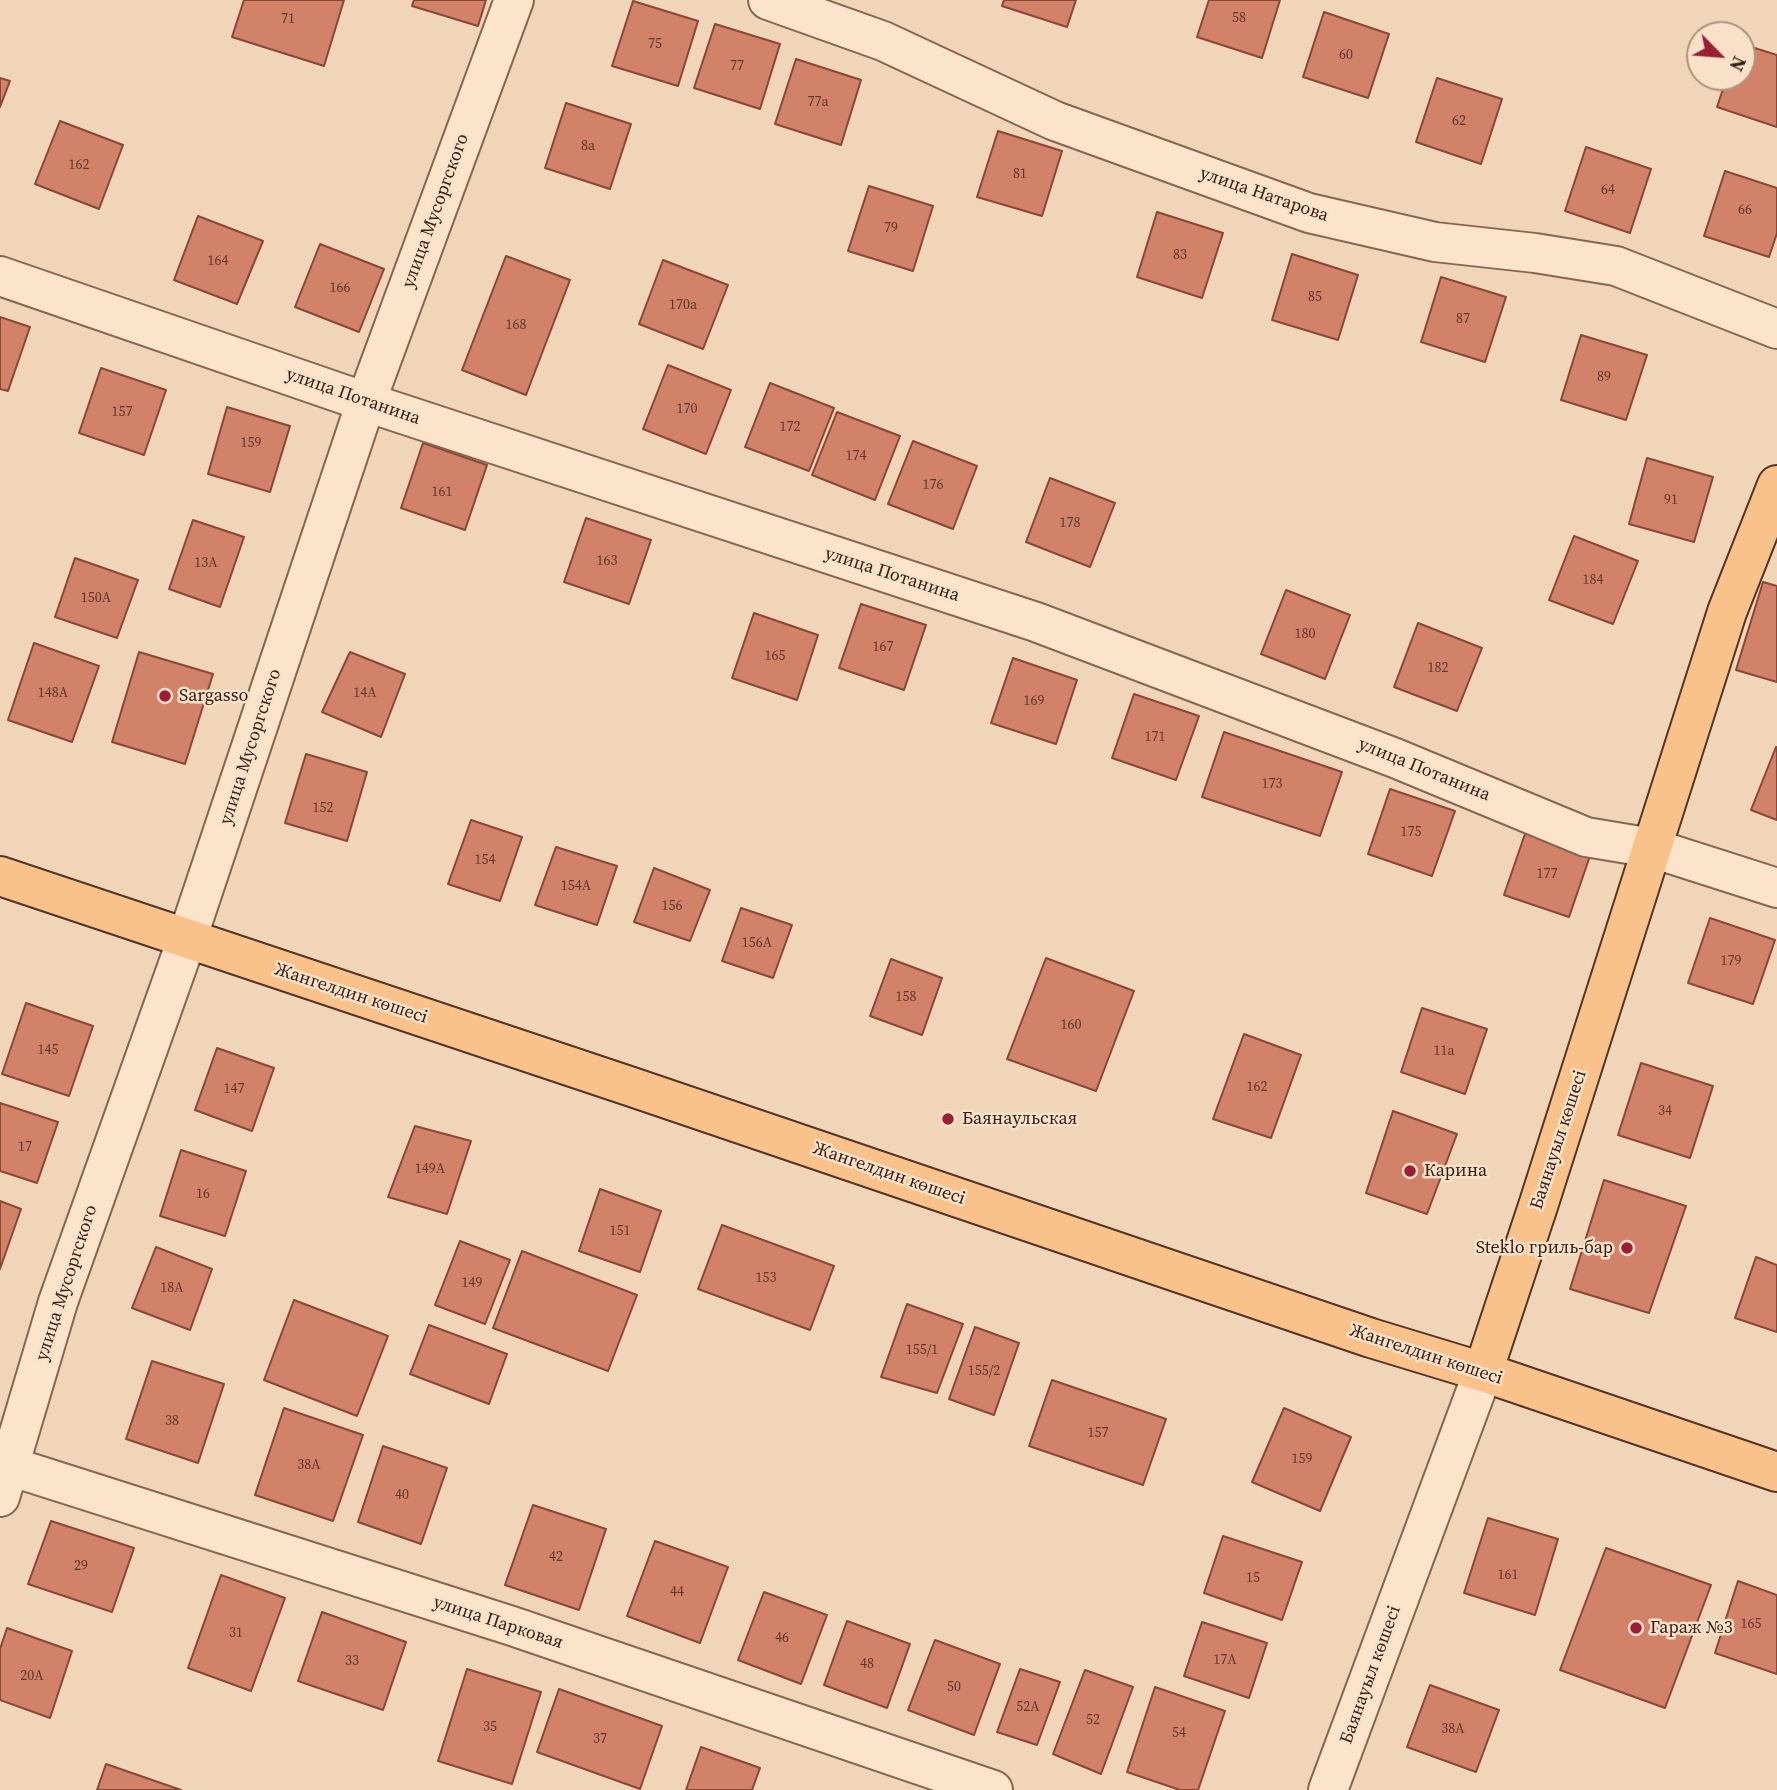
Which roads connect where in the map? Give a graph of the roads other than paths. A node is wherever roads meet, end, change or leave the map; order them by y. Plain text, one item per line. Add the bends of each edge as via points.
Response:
1 (514, 0) edge
2 (768, 0) edge
3 (0, 276) edge
4 (1777, 329) edge
5 (366, 402) junction
6 (1777, 485) edge
7 (1652, 848) junction
8 (0, 876) edge
9 (1777, 888) edge
10 (187, 939) junction
11 (1483, 1372) junction
12 (1777, 1472) edge
13 (3, 1475) edge
14 (993, 1790) edge
15 (1328, 1790) edge

1 - 5 street, улица Мусоргского
2 - 4 street, улица Натарова via 883,41 1055,121 1309,213 1435,242 1616,266
3 - 5 street, улица Потанина
5 - 7 street, улица Потанина via 1036,622 1586,836
5 - 10 street, улица Мусоргского
6 - 7 main road, Баянауыл көшесі via 1727,612
7 - 9 street, улица Потанина
7 - 11 main road, Баянауыл көшесі
8 - 10 main road, Жангелдин көшесі
10 - 11 main road, Жангелдин көшесі
10 - 13 street, улица Мусоргского via 58,1302
11 - 12 main road, Жангелдин көшесі
11 - 15 street, Баянауыл көшесі
13 - 14 street, улица Парковая via 512,1626

